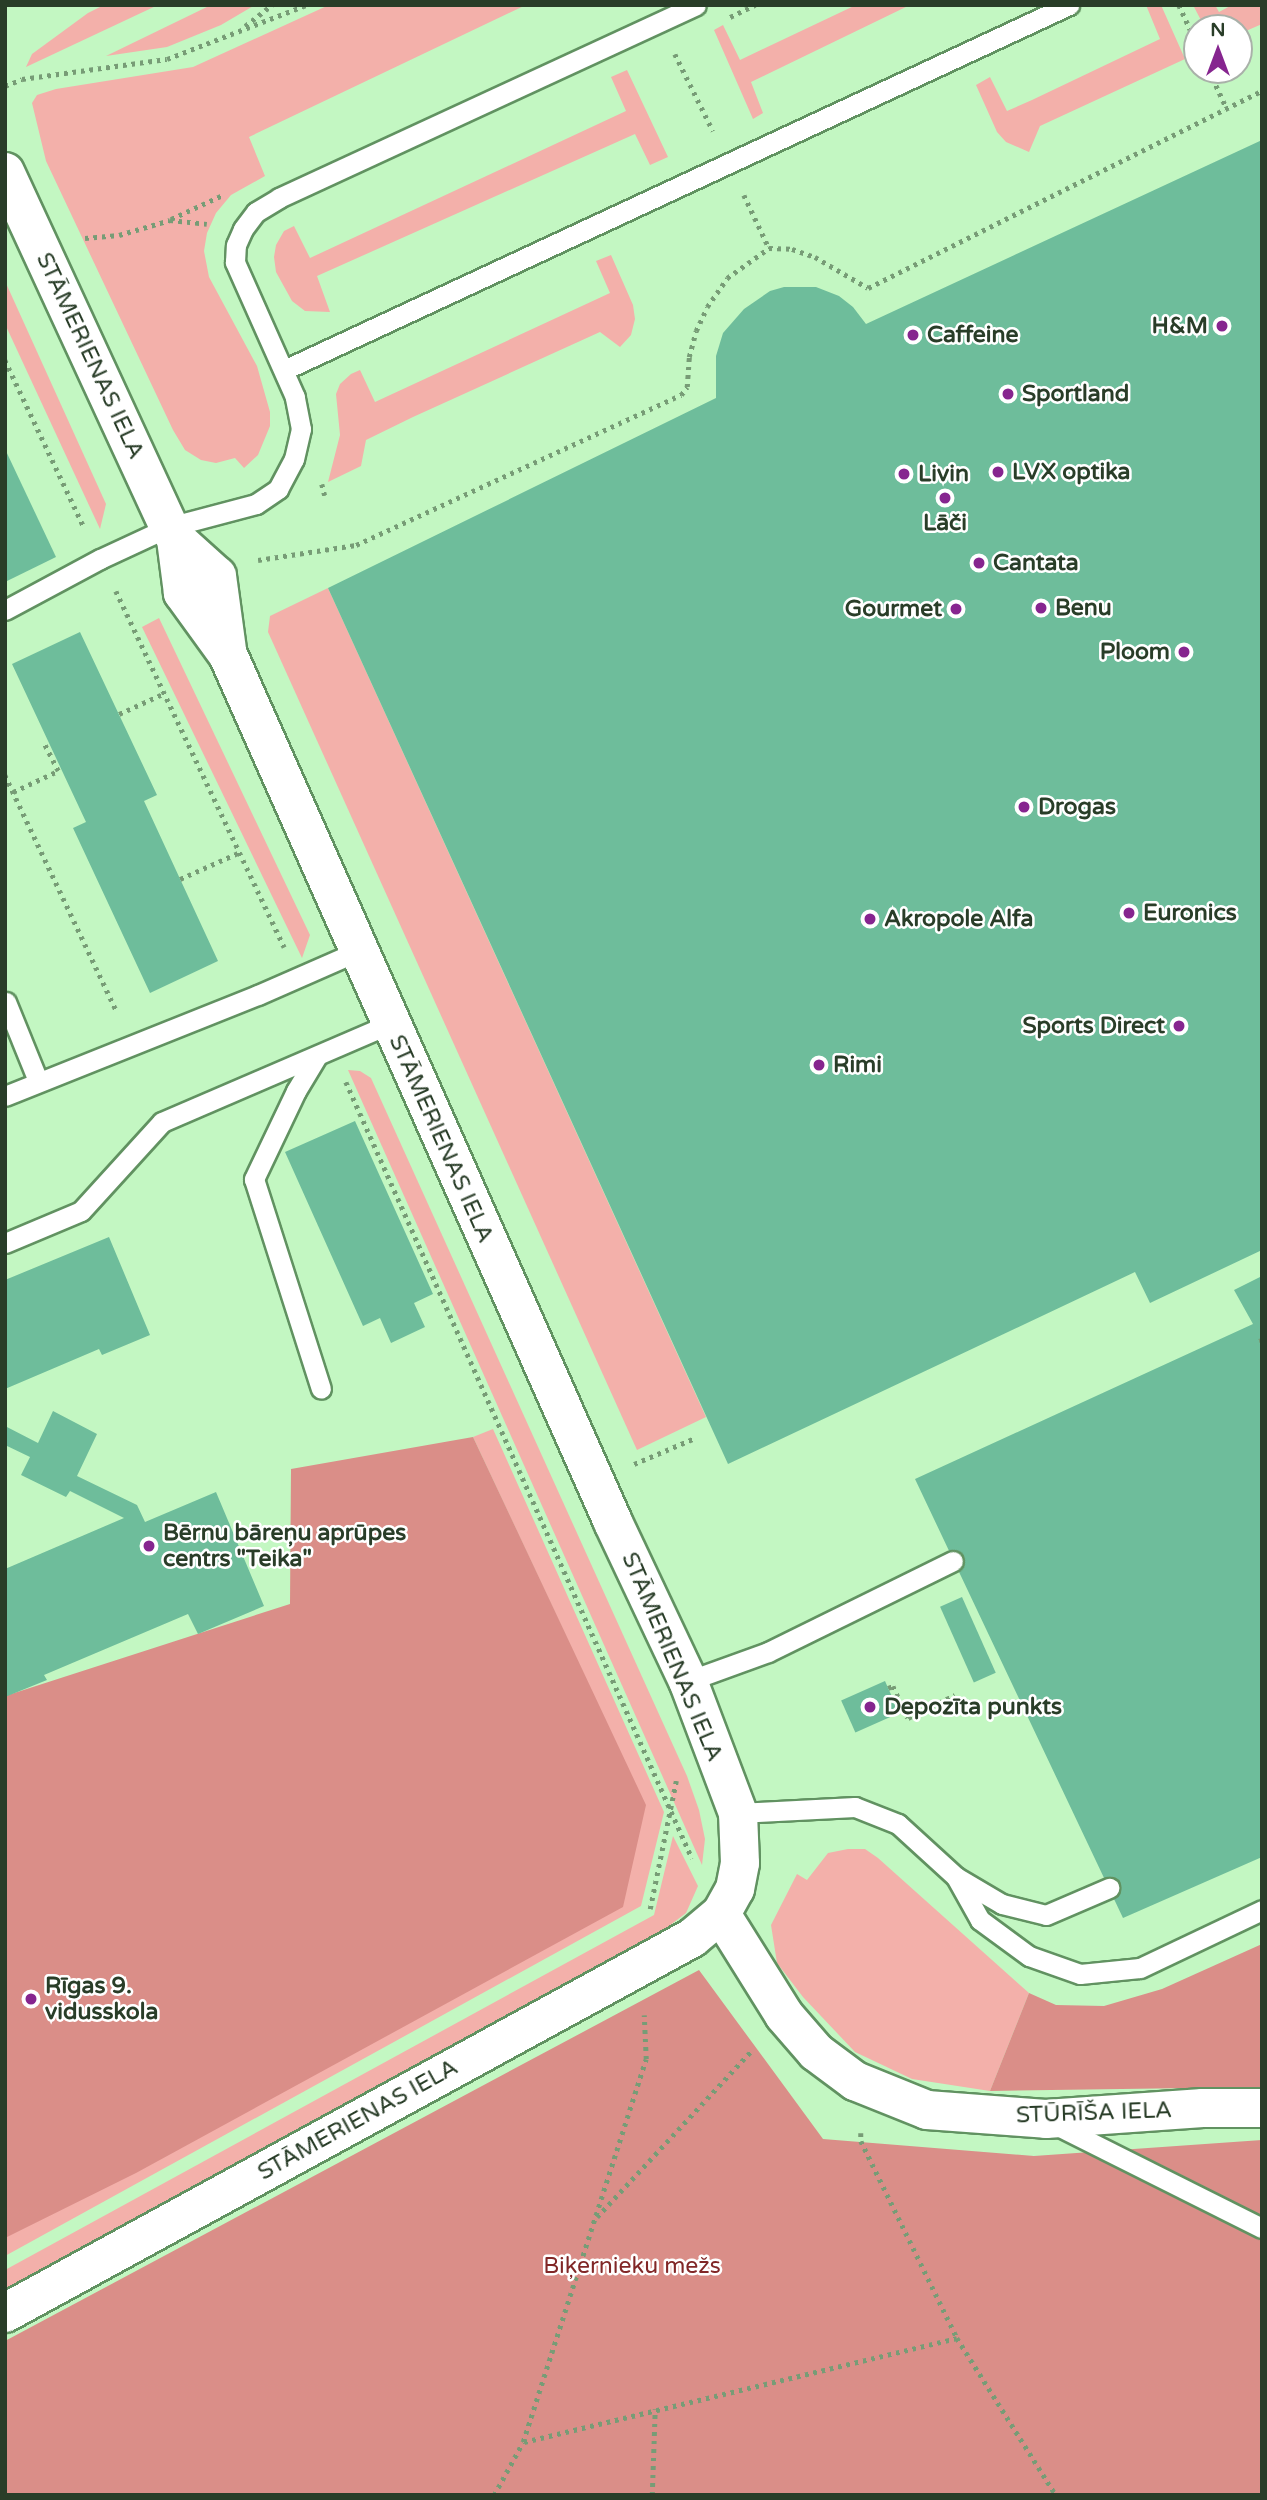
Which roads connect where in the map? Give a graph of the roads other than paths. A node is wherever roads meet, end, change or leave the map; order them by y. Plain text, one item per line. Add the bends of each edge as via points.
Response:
1 (696, 5) edge
2 (1069, 5) edge
3 (5, 172) edge
4 (284, 370) junction
5 (172, 533) junction
6 (5, 610) edge
7 (358, 951) junction
8 (6, 1002) edge
9 (390, 1024) junction
10 (324, 1053) junction
11 (38, 1081) junction
12 (5, 1096) edge
13 (5, 1243) edge
14 (321, 1389) dead end
15 (953, 1561) dead end
16 (688, 1681) junction
17 (738, 1813) junction
18 (956, 1877) junction
19 (1109, 1888) dead end
20 (1262, 1910) edge
21 (721, 1914) junction
22 (1262, 2108) edge
23 (1046, 2119) junction
24 (1262, 2228) edge
25 (5, 2313) edge

1 - 4 lane via 256,212 236,244 235,262
2 - 4 lane
3 - 5 street, STĀMERIENAS IELA
4 - 5 lane via 301,429 294,459 278,489 256,504
5 - 6 lane via 100,559
5 - 7 street, STĀMERIENAS IELA via 217,576 228,655
7 - 9 street, STĀMERIENAS IELA
7 - 11 lane
8 - 11 lane
9 - 10 lane
9 - 16 street, STĀMERIENAS IELA
10 - 13 lane via 162,1122 81,1211
10 - 14 lane via 296,1091 254,1179
11 - 12 lane
15 - 16 lane via 768,1652
16 - 17 street, STĀMERIENAS IELA
17 - 18 lane via 855,1807 898,1824
17 - 21 street, STĀMERIENAS IELA via 736,1889
18 - 19 lane via 1002,1904 1046,1915
18 - 20 lane via 980,1920 1029,1956 1080,1974 1140,1968
21 - 23 street, STŪRĪŠA IELA via 785,2015 816,2052 855,2081 927,2110
21 - 25 street, STĀMERIENAS IELA via 692,1938 642,1967
22 - 23 street, STŪRĪŠA IELA
23 - 24 lane

